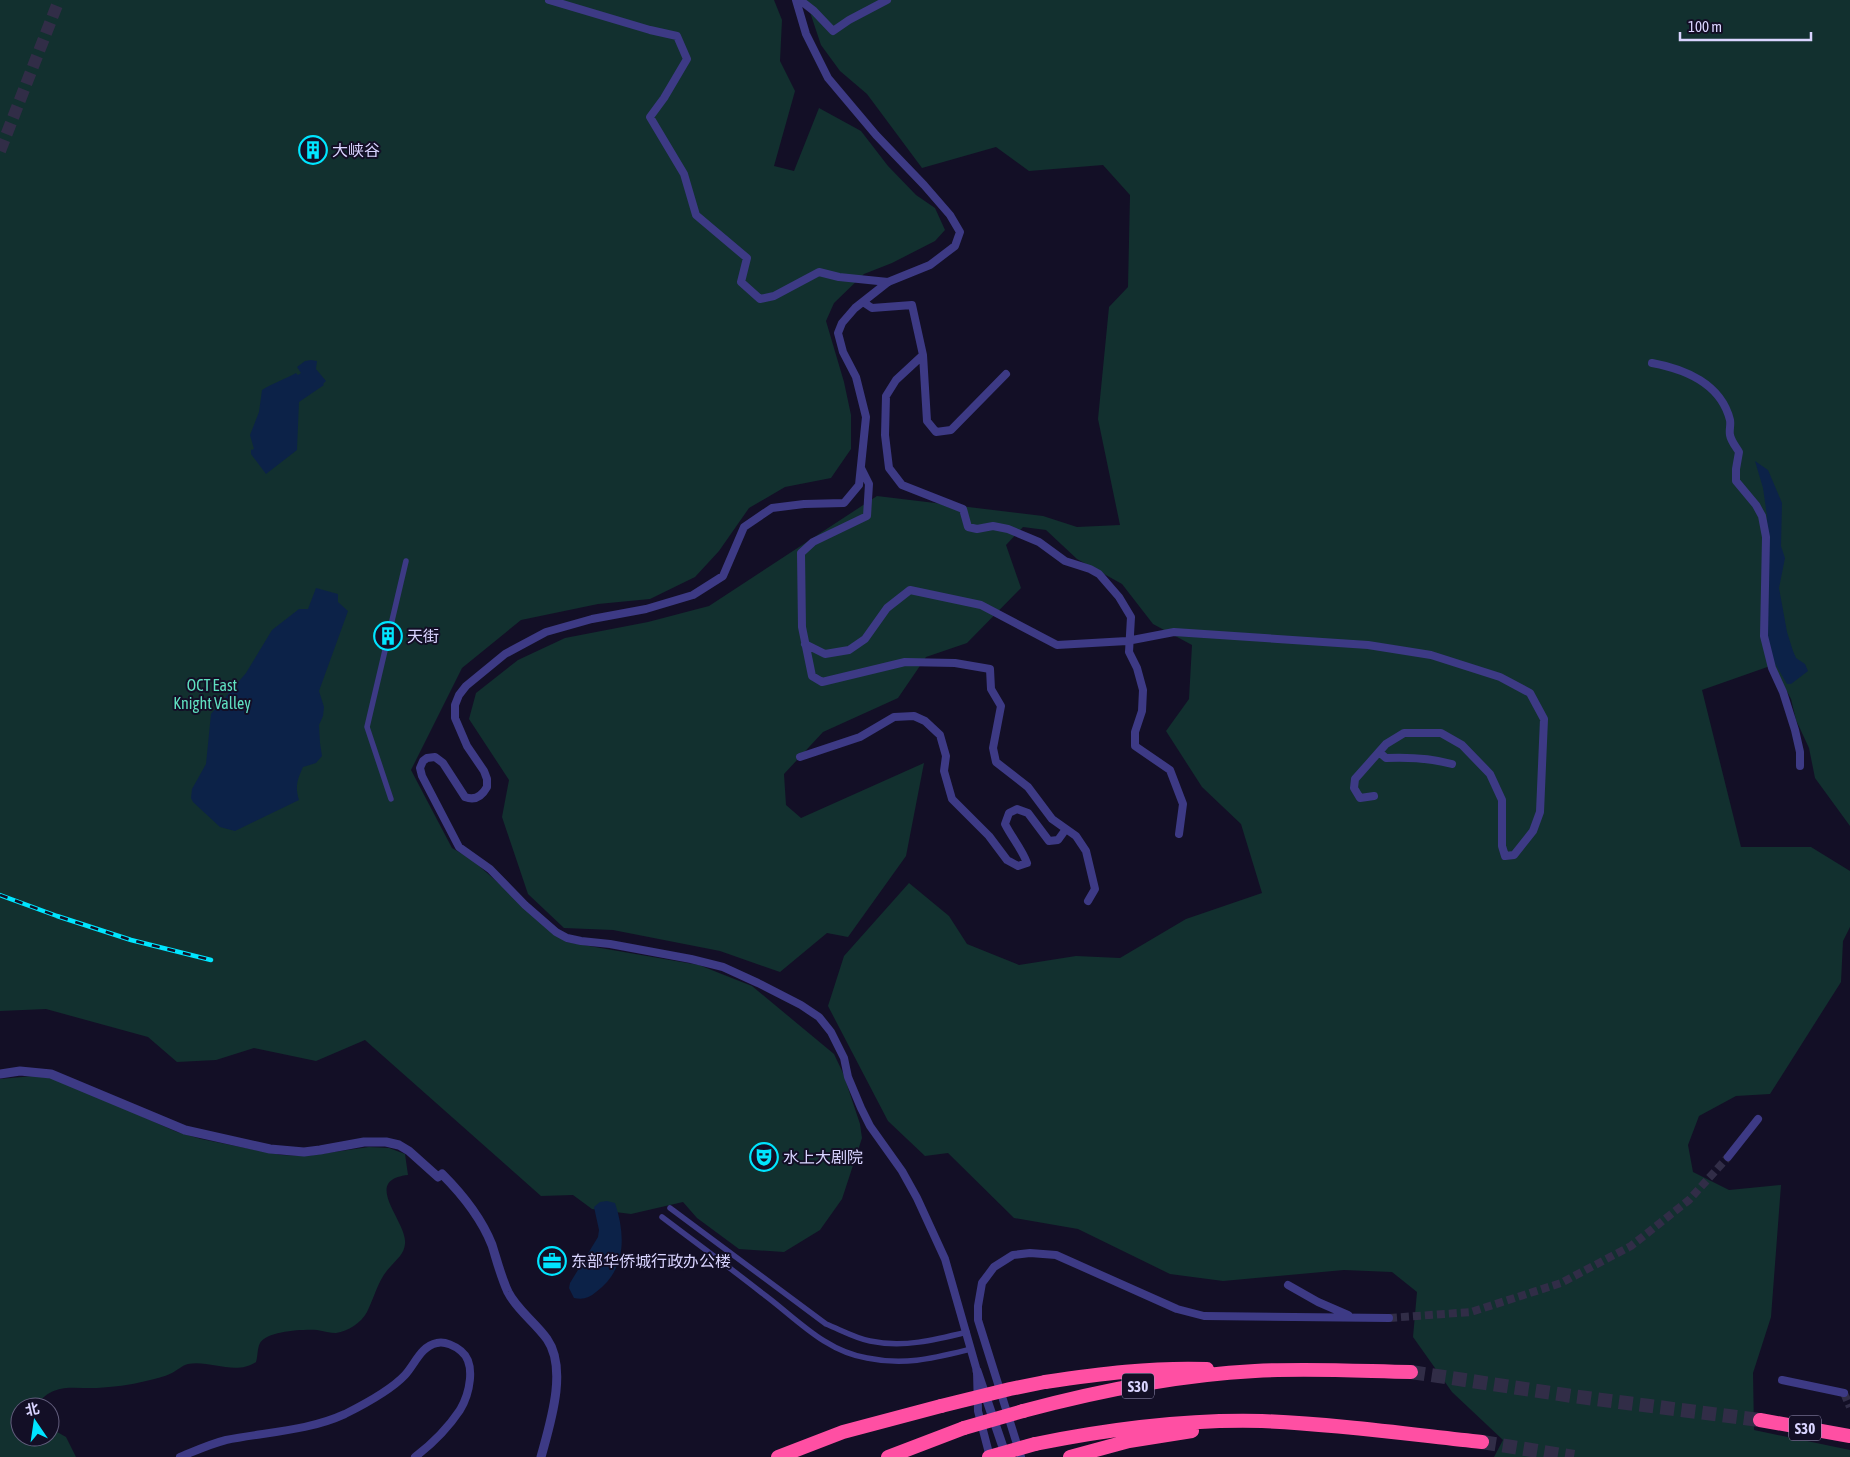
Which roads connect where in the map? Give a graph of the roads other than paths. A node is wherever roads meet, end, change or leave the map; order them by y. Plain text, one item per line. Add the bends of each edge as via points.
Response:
1 (549, 0) edge
2 (796, 0) edge
3 (800, 0) edge
4 (886, 0) edge
5 (888, 282) junction
6 (863, 302) junction
7 (923, 354) junction
8 (1652, 363) dead end
9 (1006, 374) dead end
10 (861, 468) junction
11 (406, 560) dead end
12 (1130, 640) junction
13 (805, 644) junction
14 (1378, 752) junction
15 (800, 757) dead end
16 (1452, 764) dead end
17 (1800, 766) dead end
18 (1374, 796) dead end
19 (391, 798) dead end
20 (1066, 829) junction
21 (1179, 834) dead end
22 (1088, 901) dead end
23 (0, 1074) edge
24 (1758, 1119) dead end
25 (1728, 1157) tunnel mouth
26 (670, 1208) dead end
27 (662, 1217) dead end
28 (1288, 1286) dead end
29 (1352, 1317) junction
30 (1388, 1318) tunnel mouth
31 (967, 1332) junction
32 (972, 1349) junction
33 (977, 1371) junction
34 (1255, 1371) junction
35 (1411, 1372) tunnel mouth
36 (1782, 1380) dead end
37 (1844, 1393) dead end
38 (1760, 1420) tunnel mouth
39 (1260, 1421) junction
40 (1850, 1436) edge
41 (1482, 1442) tunnel mouth
42 (180, 1457) edge
43 (415, 1457) edge
44 (541, 1457) edge
45 (778, 1457) edge
46 (888, 1457) edge
47 (989, 1457) edge
48 (1006, 1457) edge
49 (1022, 1457) edge
50 (1070, 1457) edge

1 - 5 street via 677,36 687,59 650,118 684,174 696,215 747,258 741,282 760,299 774,296 819,272
2 - 5 street via 809,41 828,78 950,215 960,232 955,246 930,265
3 - 4 street via 833,31
5 - 6 street
6 - 7 street via 872,308 912,305
6 - 10 street via 842,323 838,333 843,352 856,377 866,417
7 - 9 street via 926,421 936,432 952,430
7 - 12 street via 896,380 886,396 885,435 889,468 902,485 962,508 968,527 1008,529 1039,542 1065,561 1099,574 1131,617
8 - 17 street via 1704,382 1715,391 1728,414 1730,436 1739,452 1736,481 1762,516 1766,537 1764,636 1795,730
10 - 13 street via 869,484 867,516 813,542 801,553
10 - 31 street via 859,485 844,502 772,508 744,527 723,576 694,594 646,609 546,632 505,654 466,686 458,695 455,718 487,779 487,788 480,796 474,799 465,797 443,763 435,758 427,758 420,768 459,847 490,869 556,932 581,941 723,967 758,982 819,1017 838,1045 855,1095 870,1126 902,1171 930,1223
11 - 19 street via 367,727
12 - 13 street via 1057,645 981,605 910,590 887,608 865,639 849,650 824,654
12 - 14 street via 1174,632 1368,646 1431,655 1500,677 1530,693 1544,719 1540,812 1533,831 1514,855 1505,856 1502,800 1490,774 1462,745 1441,733 1404,733
12 - 21 street via 1129,652 1143,690 1135,746 1170,770 1182,804
13 - 20 street via 812,676 822,682 905,662 955,663 990,669 991,689 1002,706 993,748 996,762 1028,787 1052,819
14 - 16 street via 1386,758 1418,757
14 - 18 street via 1355,779 1354,788 1360,798
15 - 20 street via 860,737 894,717 914,716 940,735 946,756 944,771 952,799 989,836 1007,860 1018,866 1028,863 1006,824 1009,813 1017,809 1028,813 1049,841 1058,840
20 - 22 street via 1076,836 1086,851 1095,889
23 - 44 street via 20,1071 51,1074 185,1130 270,1149 304,1152 364,1142 386,1142 409,1151 438,1177 442,1174 472,1209 490,1240 510,1295 547,1339 552,1351 555,1399
24 - 25 street
26 - 31 street via 826,1324 854,1336 905,1344
27 - 32 street via 818,1338 846,1352 865,1358 905,1362
28 - 29 street
29 - 30 street
29 - 49 street via 1204,1316 1177,1309 1056,1255 1030,1252 1013,1255 994,1267 982,1283 978,1320
31 - 32 street
32 - 33 street
33 - 47 street via 978,1411
33 - 48 street
34 - 35 highway, S30
34 - 45 highway, bridge via 1158,1369 1045,1382 843,1432
34 - 46 highway, S30, bridge via 1137,1386 1023,1410
36 - 37 street
38 - 40 highway, S30
39 - 41 highway via 1329,1425
39 - 47 highway, bridge via 1104,1431 1035,1444
39 - 50 highway via 1146,1438
42 - 43 street via 224,1441 302,1428 346,1413 398,1381 428,1346 442,1342 455,1346 468,1359 470,1382 460,1409 436,1440

